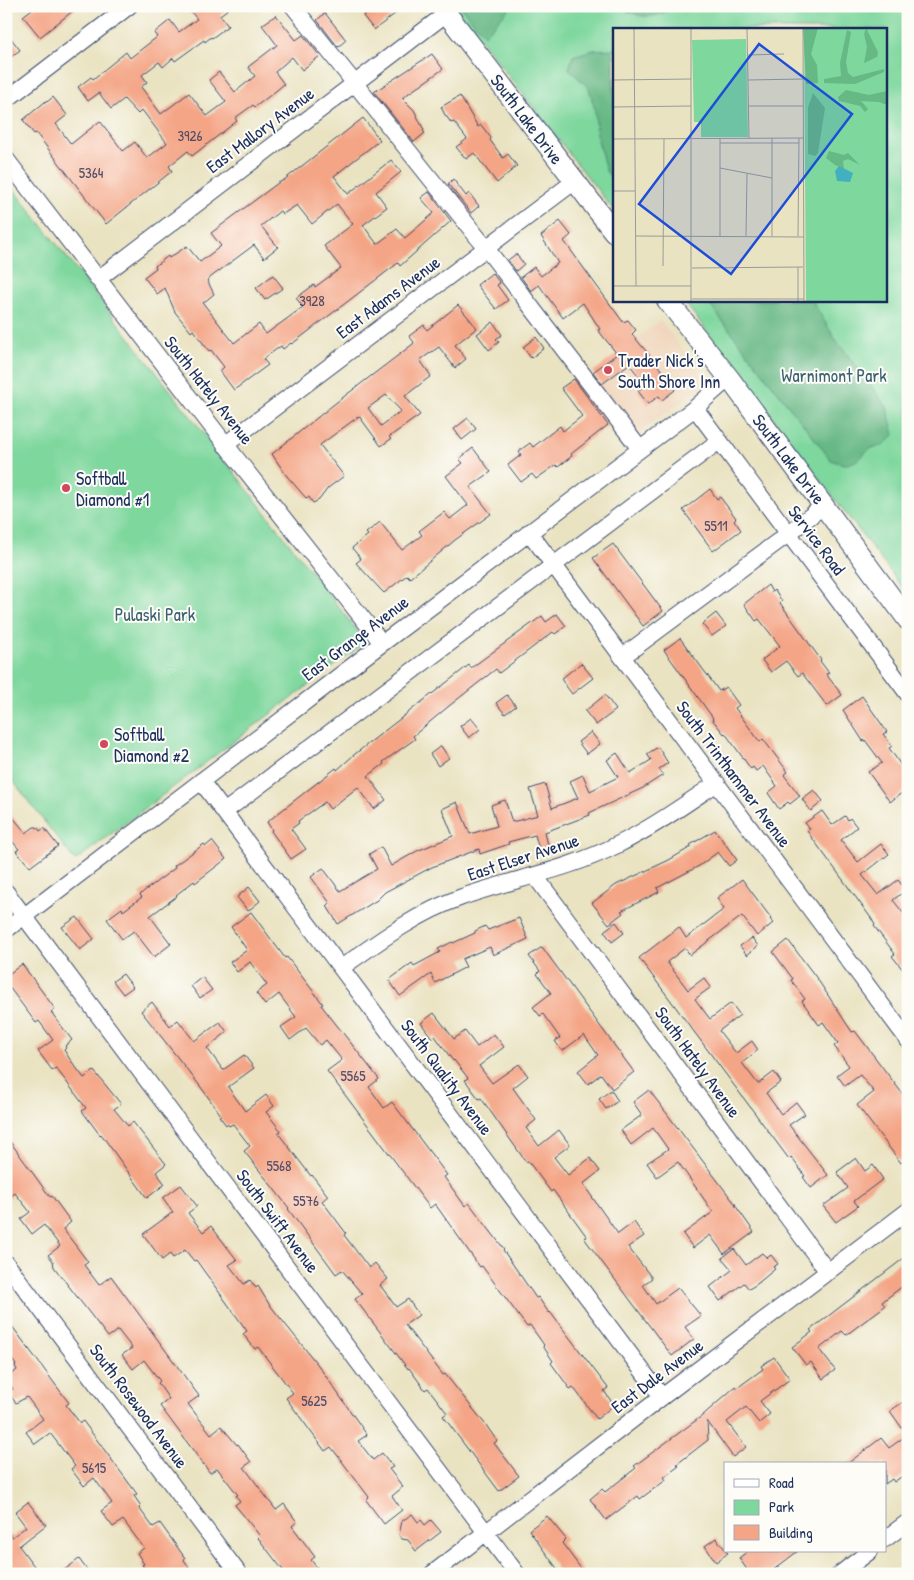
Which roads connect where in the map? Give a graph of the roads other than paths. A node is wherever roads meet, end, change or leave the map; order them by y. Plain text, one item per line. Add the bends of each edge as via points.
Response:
1 (129, 6) edge
2 (293, 6) edge
3 (444, 10) edge
4 (354, 84) junction
5 (6, 100) edge
6 (6, 159) edge
7 (575, 181) junction
8 (613, 231) edge
9 (486, 248) junction
10 (98, 279) junction
11 (669, 301) edge
12 (729, 378) junction
13 (695, 408) junction
14 (719, 441) junction
15 (225, 444) junction
16 (640, 449) junction
17 (824, 506) junction
18 (529, 532) junction
19 (788, 534) junction
20 (553, 565) junction
21 (908, 620) edge
22 (382, 643) junction
23 (622, 657) junction
24 (908, 694) edge
25 (201, 781) junction
26 (716, 783) junction
27 (224, 812) junction
28 (535, 876) junction
29 (6, 892) edge
30 (25, 916) junction
31 (6, 930) edge
32 (341, 968) junction
33 (908, 1040) edge
34 (908, 1211) edge
35 (6, 1263) edge
36 (828, 1272) junction
37 (662, 1396) junction
38 (908, 1522) edge
39 (485, 1532) junction
40 (886, 1538) edge
41 (869, 1552) edge
42 (239, 1574) edge
43 (432, 1574) edge
44 (518, 1574) edge
45 (840, 1574) edge

1 - 5 street
2 - 4 street
3 - 4 street, East Mallory Avenue
3 - 7 main road, South Lake Drive
4 - 9 street
4 - 10 street, East Mallory Avenue
6 - 10 street, South Hately Avenue
7 - 8 main road, South Lake Drive
7 - 9 street, East Adams Avenue
9 - 15 street, East Adams Avenue
9 - 16 street
10 - 15 street, South Hately Avenue
11 - 12 main road, South Lake Drive
12 - 13 street, East Grange Avenue
12 - 17 main road, South Lake Drive
13 - 14 street, Service Road
13 - 16 street, East Grange Avenue
14 - 19 street, Service Road
14 - 20 street
15 - 22 street, South Hately Avenue
16 - 18 street, East Grange Avenue
17 - 19 street
17 - 21 main road, South Lake Drive
18 - 20 street, South Trinthammer Avenue
18 - 22 street, East Grange Avenue
19 - 23 street
19 - 24 street, Service Road
20 - 23 street, South Trinthammer Avenue
20 - 27 street
22 - 25 street, East Grange Avenue
23 - 26 street, South Trinthammer Avenue
25 - 27 street, South Quality Avenue
25 - 30 street, East Grange Avenue
26 - 28 street, East Elser Avenue via 616,846
26 - 33 street, South Trinthammer Avenue
27 - 32 street, South Quality Avenue
28 - 32 street, East Elser Avenue via 435,908
28 - 36 street, South Hately Avenue
29 - 30 street, South Swift Avenue
30 - 31 street, East Grange Avenue
30 - 39 street, South Swift Avenue
32 - 37 street, South Quality Avenue
34 - 36 street, East Dale Avenue
35 - 42 street, South Rosewood Avenue
36 - 37 street, East Dale Avenue
37 - 39 street, East Dale Avenue
38 - 40 street
39 - 43 street, East Dale Avenue
39 - 44 street, South Swift Avenue
41 - 45 street

